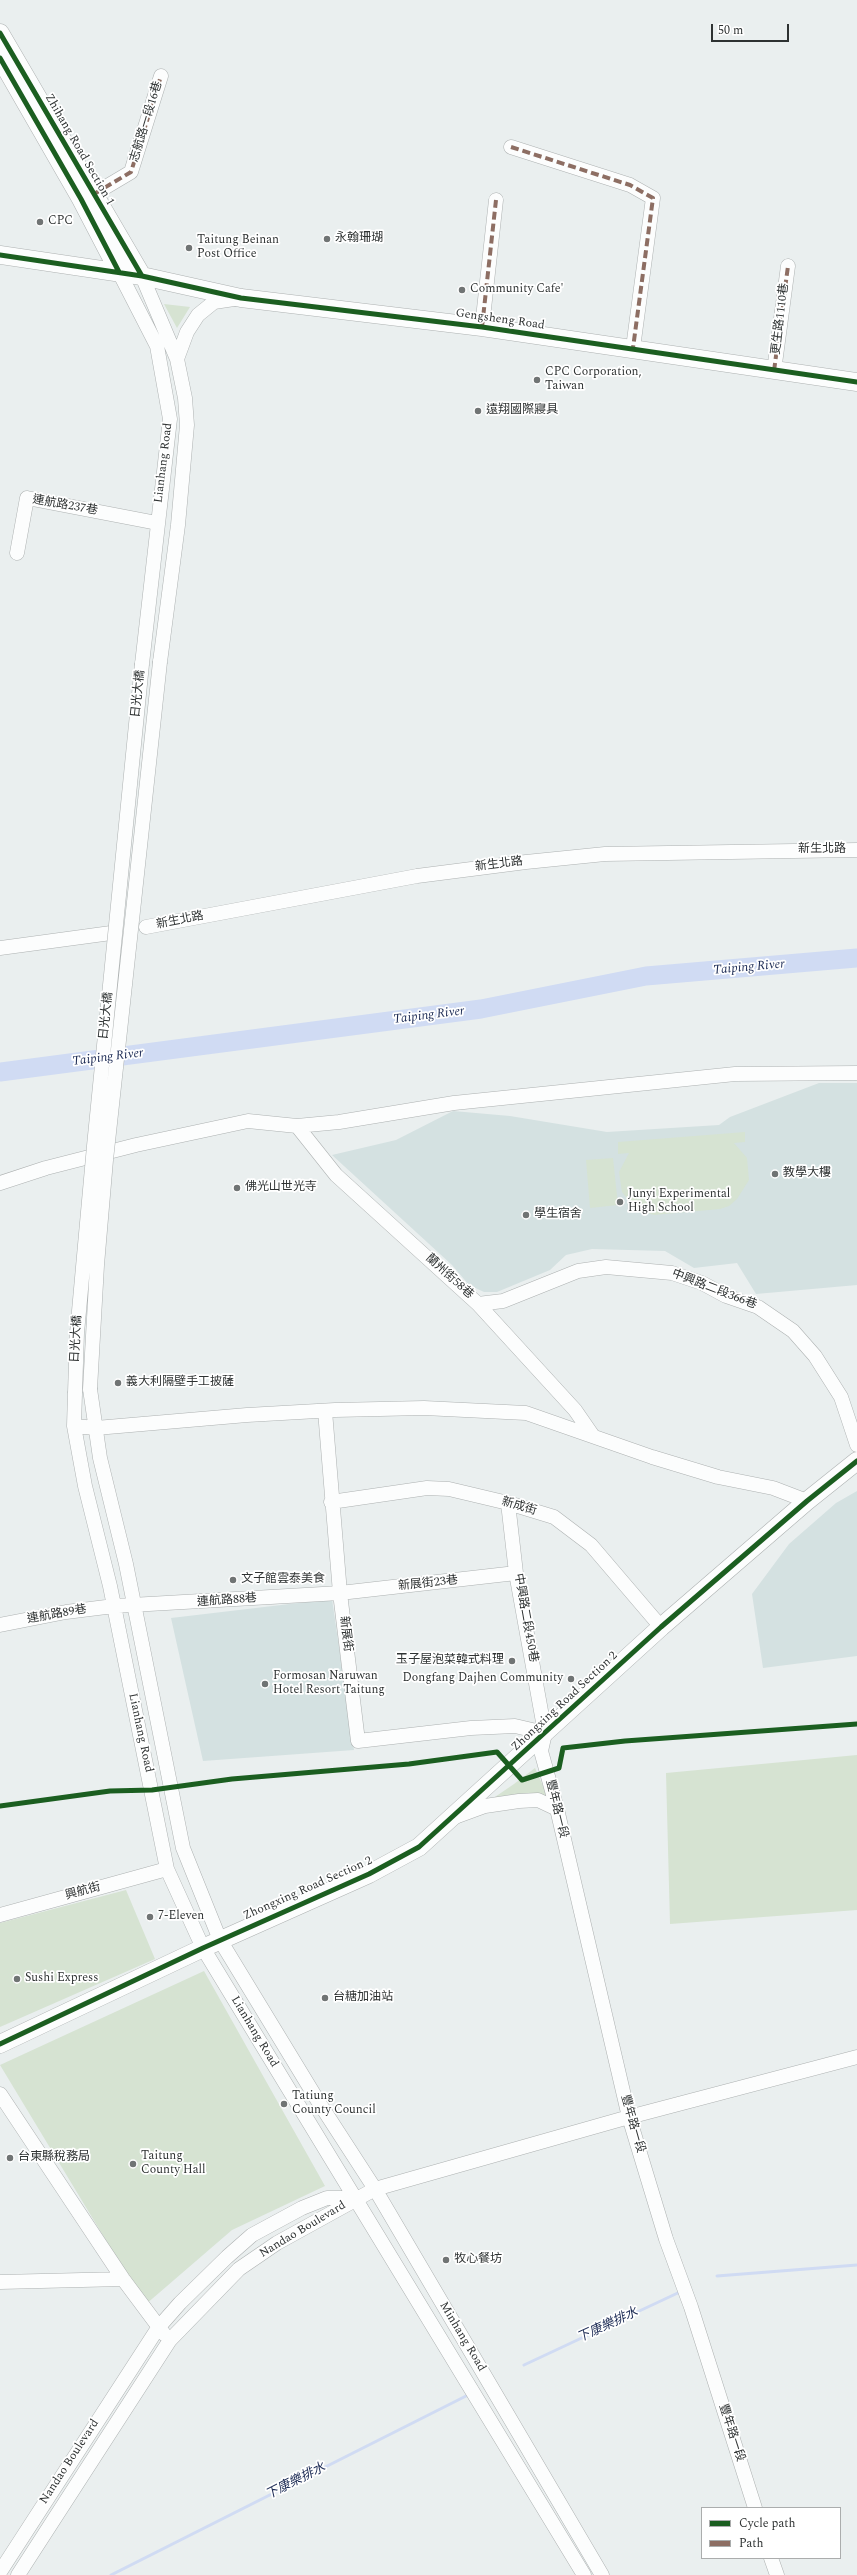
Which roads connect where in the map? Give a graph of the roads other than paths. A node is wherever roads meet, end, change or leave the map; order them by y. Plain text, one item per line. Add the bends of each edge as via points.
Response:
1 (0, 33) edge
2 (0, 58) edge
3 (161, 76) dead end
4 (511, 147) dead end
5 (94, 194) junction
6 (496, 200) dead end
7 (0, 255) edge
8 (788, 266) dead end
9 (119, 272) junction
10 (142, 276) junction
11 (240, 298) junction
12 (482, 327) junction
13 (633, 348) junction
14 (177, 359) junction
15 (774, 371) junction
16 (857, 382) edge
17 (168, 437) junction
18 (186, 442) junction
19 (157, 523) junction
20 (17, 553) dead end
21 (160, 662) joint
22 (142, 664) joint
23 (857, 850) edge
24 (146, 927) dead end
25 (111, 933) dead end
26 (0, 948) edge
27 (857, 1073) edge
28 (297, 1126) junction
29 (0, 1183) edge
30 (478, 1304) junction
31 (90, 1389) joint
32 (75, 1393) joint
33 (325, 1411) junction
34 (74, 1426) junction
35 (96, 1428) junction
36 (593, 1436) junction
37 (857, 1445) edge
38 (857, 1461) edge
39 (807, 1500) junction
40 (331, 1502) junction
41 (508, 1503) junction
42 (516, 1573) junction
43 (340, 1593) junction
44 (114, 1606) junction
45 (134, 1606) junction
46 (0, 1625) edge
47 (661, 1628) junction
48 (545, 1733) junction
49 (163, 1749) junction
50 (144, 1752) junction
51 (557, 1809) junction
52 (453, 1818) junction
53 (167, 1869) junction
54 (0, 1915) edge
55 (220, 1940) junction
56 (203, 1948) junction
57 (0, 2044) edge
58 (857, 2057) edge
59 (0, 2094) edge
60 (318, 2101) joint
61 (302, 2113) joint
62 (628, 2117) junction
63 (375, 2189) junction
64 (356, 2198) junction
65 (123, 2279) junction
66 (0, 2282) edge
67 (158, 2328) junction
68 (170, 2340) junction
69 (755, 2507) edge
70 (771, 2559) edge
71 (0, 2572) edge
72 (18, 2575) edge
73 (584, 2575) edge
74 (602, 2575) edge
75 (777, 2575) edge

1 - 5 main road, Zhihang Road Section 1
2 - 9 main road, Zhihang Road Section 1 via 81,199
3 - 5 street, 志航路一段16巷 via 131,172
4 - 13 street via 630,184 653,198
5 - 10 main road, Zhihang Road Section 1
6 - 12 street
7 - 9 main road, Gengsheng Road
8 - 15 street, 更生路1110巷
9 - 10 main road, Gengsheng Road
9 - 17 street, Lianhang Road via 157,346 170,419
10 - 11 main road, Gengsheng Road
10 - 14 street, Lianhang Road
11 - 12 main road, Gengsheng Road
11 - 14 street via 214,302 198,315 187,332
12 - 13 main road, Gengsheng Road
13 - 15 main road, Gengsheng Road
14 - 18 street, Lianhang Road via 185,398
15 - 16 main road, Gengsheng Road
17 - 18 street
17 - 19 street, Lianhang Road
18 - 21 street, Lianhang Road
19 - 20 street, 連航路237巷 via 27,498
19 - 22 street, Lianhang Road
21 - 31 street, 日光大橋, bridge via 106,1160 96,1265
22 - 32 street, 日光大橋, bridge via 94,1146 77,1333
23 - 24 street, 新生北路 via 605,854 526,862 417,876
25 - 26 street
27 - 28 street via 735,1074 615,1085 454,1103 339,1122
28 - 29 street via 248,1121 46,1168
28 - 30 street, 蘭州街58巷 via 336,1175
30 - 36 street, 蘭州街58巷 via 575,1410
30 - 37 street, 中興路二段366巷 via 503,1301 578,1271 606,1267 672,1273 702,1283 726,1296 758,1307 793,1330 815,1356 841,1396
31 - 35 street, Lianhang Road
32 - 34 street, Lianhang Road
33 - 35 street
33 - 36 street via 424,1408 526,1412
33 - 40 street, 新展街
34 - 35 street
34 - 44 street, Lianhang Road via 85,1486
35 - 45 street, Lianhang Road via 100,1458
36 - 39 street via 718,1477 773,1488
38 - 39 main road, Zhongxing Road Section 2
39 - 47 main road, Zhongxing Road Section 2
40 - 41 street, 新成街 via 427,1488 465,1492
40 - 43 street, 新展街
41 - 42 street, 中興路二段450巷
41 - 47 street, 新成街 via 554,1517 591,1545
42 - 43 street, 新展街23巷
42 - 48 street, 中興路二段450巷
43 - 45 street, 連航路88巷
43 - 48 street, 新展街 via 358,1741 471,1728 515,1726
44 - 45 street, 連航路88巷
44 - 46 street, 連航路89巷
44 - 50 street, Lianhang Road
45 - 49 street, Lianhang Road
47 - 48 main road, Zhongxing Road Section 2
48 - 51 street, 豐年路一段 via 541,1751
48 - 52 main road, Zhongxing Road Section 2
49 - 50 street
49 - 55 street, Lianhang Road via 183,1848
50 - 53 street, Lianhang Road
51 - 52 street via 538,1800 519,1801 485,1806
51 - 62 street, 豐年路一段
52 - 55 main road, Zhongxing Road Section 2 via 419,1847 369,1874
53 - 54 street, 興航街
53 - 56 street, Lianhang Road
55 - 56 main road, Zhongxing Road Section 2
55 - 60 street, Lianhang Road
56 - 57 main road
56 - 61 street, Lianhang Road
58 - 62 street
59 - 65 street
60 - 63 street, Minhang Road
61 - 64 street, Minhang Road
62 - 63 street
62 - 69 street, 豐年路一段
63 - 64 street
63 - 74 street, Minhang Road
64 - 67 street, Nandao Boulevard via 327,2198 302,2208 252,2235 208,2275
64 - 68 street, Nandao Boulevard via 332,2214 277,2243 239,2269
64 - 73 street, Minhang Road
65 - 66 street
65 - 67 street
67 - 68 street
67 - 71 street, Nandao Boulevard
68 - 72 street, Nandao Boulevard
70 - 75 street

